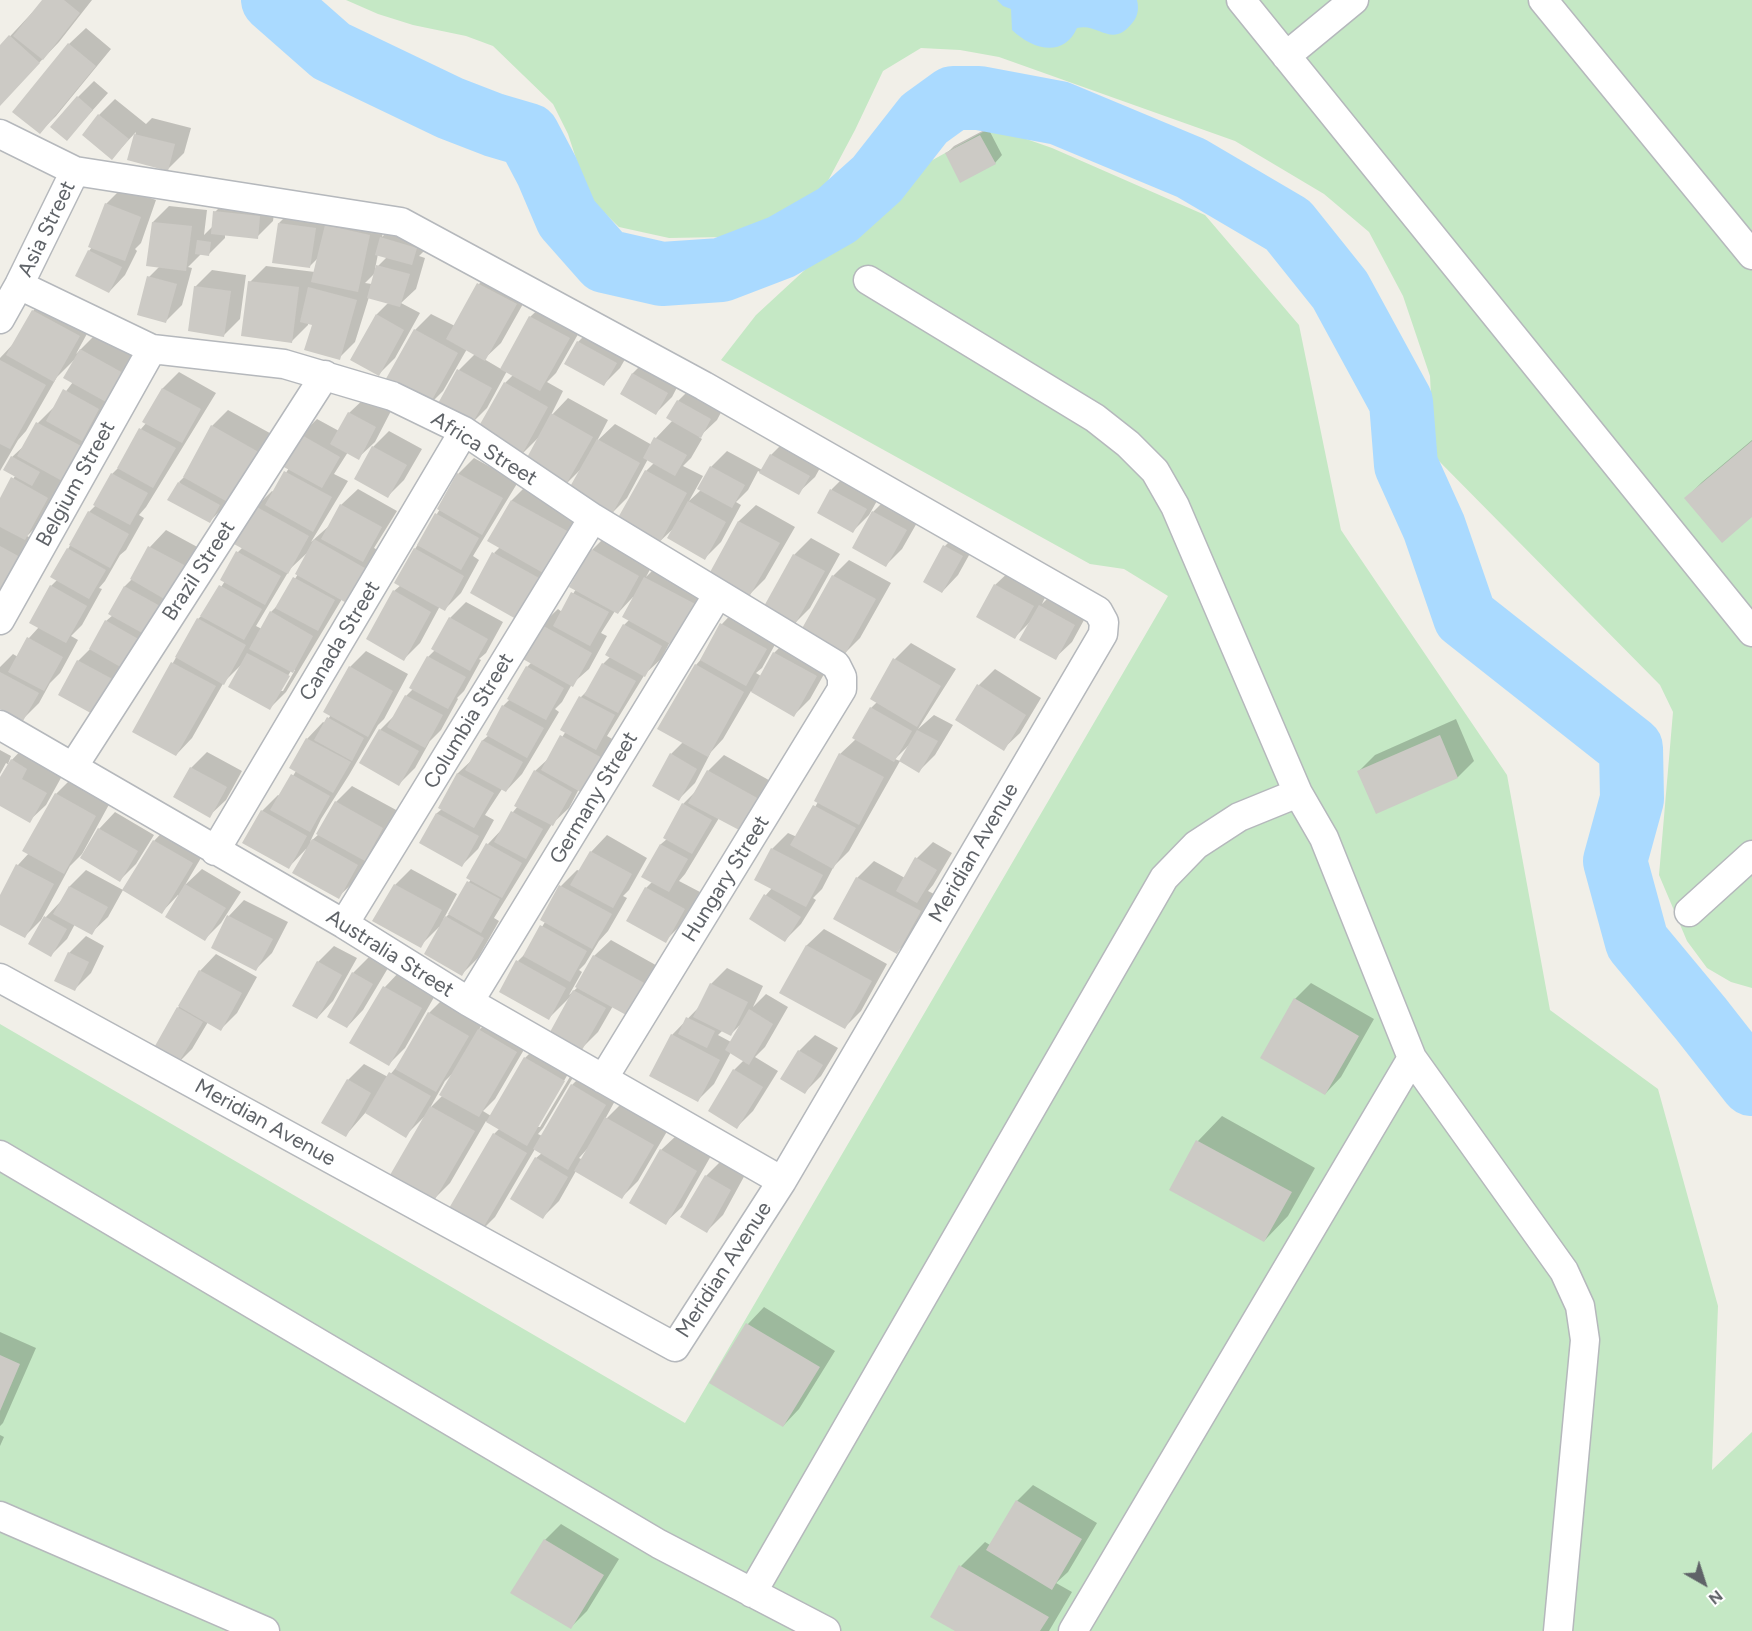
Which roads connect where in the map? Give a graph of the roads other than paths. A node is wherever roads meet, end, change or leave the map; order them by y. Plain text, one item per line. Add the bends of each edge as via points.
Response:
1 (1240, 0) edge
2 (1354, 0) edge
3 (1543, 0) edge
4 (1286, 56) junction
5 (0, 134) edge
6 (75, 171) junction
7 (1752, 255) edge
8 (868, 280) dead end
9 (19, 285) junction
10 (0, 319) edge
11 (152, 349) junction
12 (325, 375) junction
13 (464, 431) junction
14 (593, 518) junction
15 (718, 594) junction
16 (0, 620) edge
17 (1752, 632) edge
18 (842, 677) joint
19 (0, 725) edge
20 (73, 767) junction
21 (1298, 793) junction
22 (215, 851) junction
23 (1752, 855) edge
24 (1689, 912) dead end
25 (344, 924) junction
26 (0, 978) edge
27 (469, 1002) junction
28 (1412, 1058) junction
29 (603, 1079) junction
30 (0, 1155) edge
31 (782, 1180) junction
32 (0, 1516) edge
33 (752, 1593) junction
34 (265, 1631) edge
35 (826, 1631) edge
36 (1073, 1631) edge
37 (1558, 1631) edge

1 - 4 street
2 - 4 street
3 - 7 street
4 - 17 street
5 - 6 street
6 - 9 street, Asia Street
6 - 31 street, Meridian Avenue via 401,222 704,386 1098,610 1104,634
8 - 21 street via 1095,418 1155,471 1175,506
9 - 10 street, Asia Street
9 - 11 street, Africa Street
11 - 12 street, Africa Street via 284,364
11 - 16 street, Belgium Street
12 - 13 street, Africa Street via 392,396
12 - 20 street, Brazil Street
13 - 14 street, Africa Street
13 - 22 street, Canada Street
14 - 15 street, Africa Street
14 - 25 street, Columbia Street
15 - 18 street, Africa Street via 836,665
15 - 27 street, Germany Street
18 - 29 street, Hungary Street via 842,689
19 - 20 street, Australia Street
20 - 22 street, Australia Street
21 - 28 street via 1324,838
21 - 33 street via 1239,817 1196,845 1164,878
22 - 25 street, Australia Street
23 - 24 street
25 - 27 street, Australia Street
26 - 31 street, Meridian Avenue via 675,1347
27 - 29 street, Australia Street
28 - 36 street
28 - 37 street via 1564,1271 1580,1306 1585,1340
29 - 31 street, Australia Street
30 - 33 street via 649,1538
32 - 34 street
33 - 35 street

